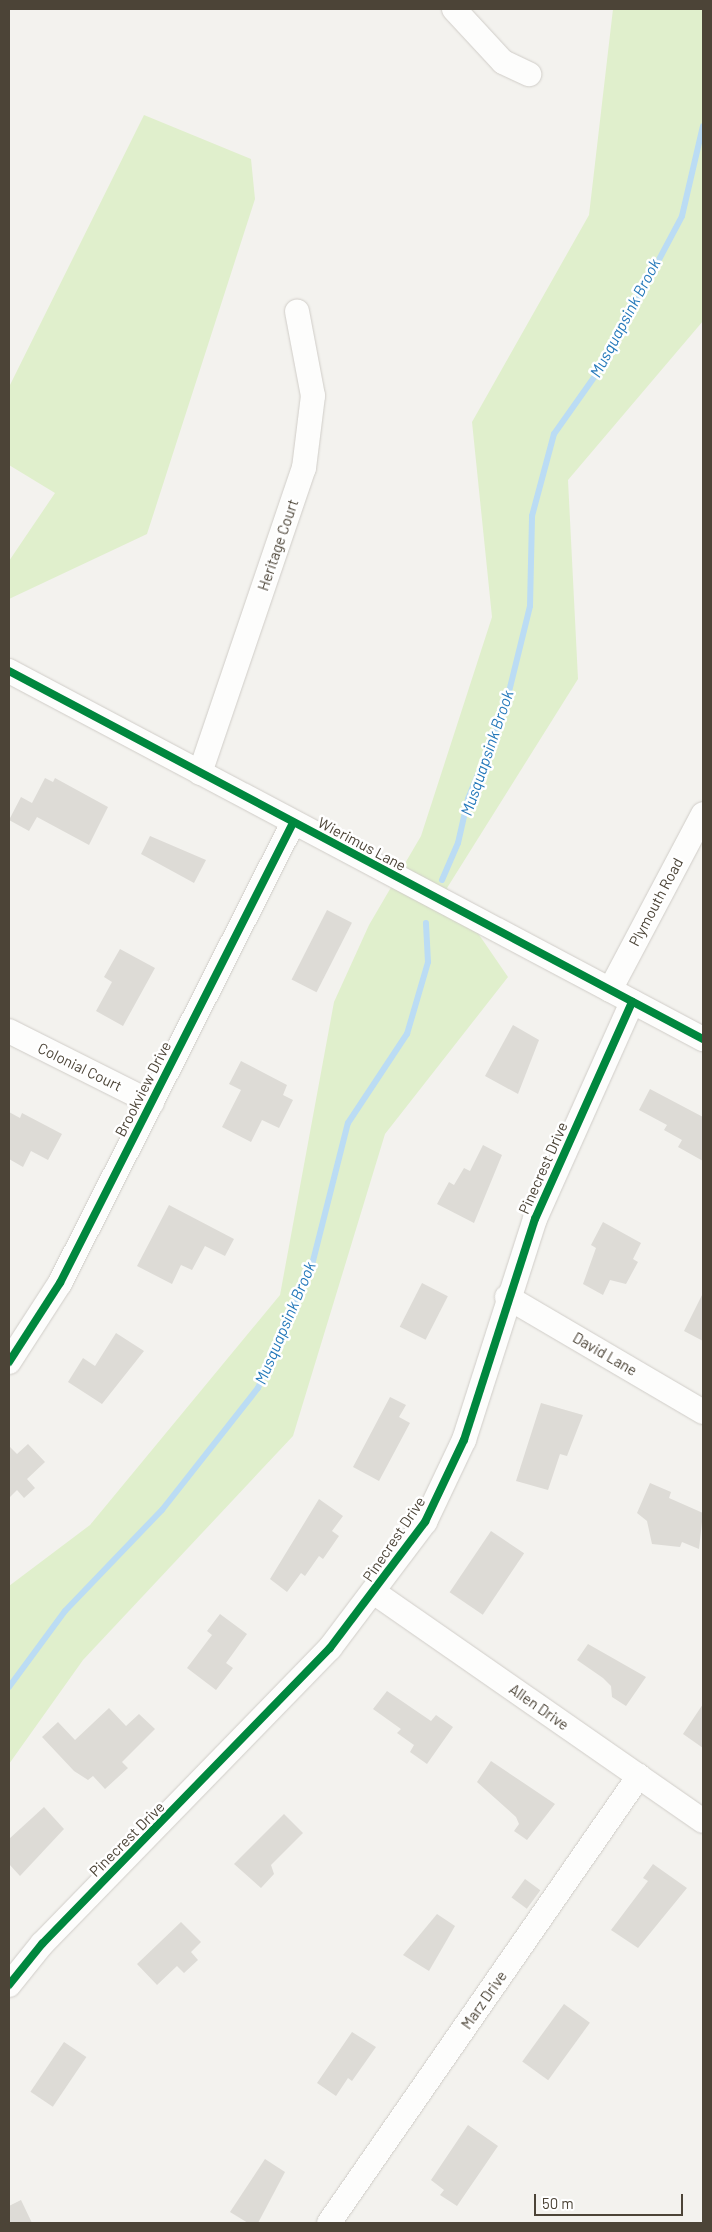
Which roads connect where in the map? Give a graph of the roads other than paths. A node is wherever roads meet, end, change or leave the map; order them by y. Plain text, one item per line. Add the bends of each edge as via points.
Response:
1 (454, 9) edge
2 (529, 74) dead end
3 (297, 311) dead end
4 (9, 671) edge
5 (200, 773) junction
6 (703, 814) edge
7 (293, 823) junction
8 (610, 990) junction
9 (632, 1002) junction
10 (9, 1032) edge
11 (703, 1039) edge
12 (152, 1102) junction
13 (507, 1297) junction
14 (9, 1362) edge
15 (703, 1412) edge
16 (375, 1593) junction
17 (639, 1776) junction
18 (703, 1821) edge
19 (9, 1985) edge
20 (329, 2223) edge

1 - 2 street via 504,62
3 - 5 street, Heritage Court via 313,396 304,468
4 - 5 street, Wierimus Lane
5 - 7 street, Wierimus Lane
6 - 8 street, Plymouth Road
7 - 8 street, Wierimus Lane
7 - 12 street, Brookview Drive
8 - 9 street, Wierimus Lane
9 - 11 street, Wierimus Lane
9 - 13 street, Pinecrest Drive via 535,1219
10 - 12 street, Colonial Court
12 - 14 street, Brookview Drive via 60,1283
13 - 15 street, David Lane
13 - 16 street, Pinecrest Drive via 447,1482 425,1522
16 - 17 street, Allen Drive
16 - 19 street, Pinecrest Drive via 279,1704 42,1944
17 - 18 street, Allen Drive
17 - 20 street, Marz Drive

